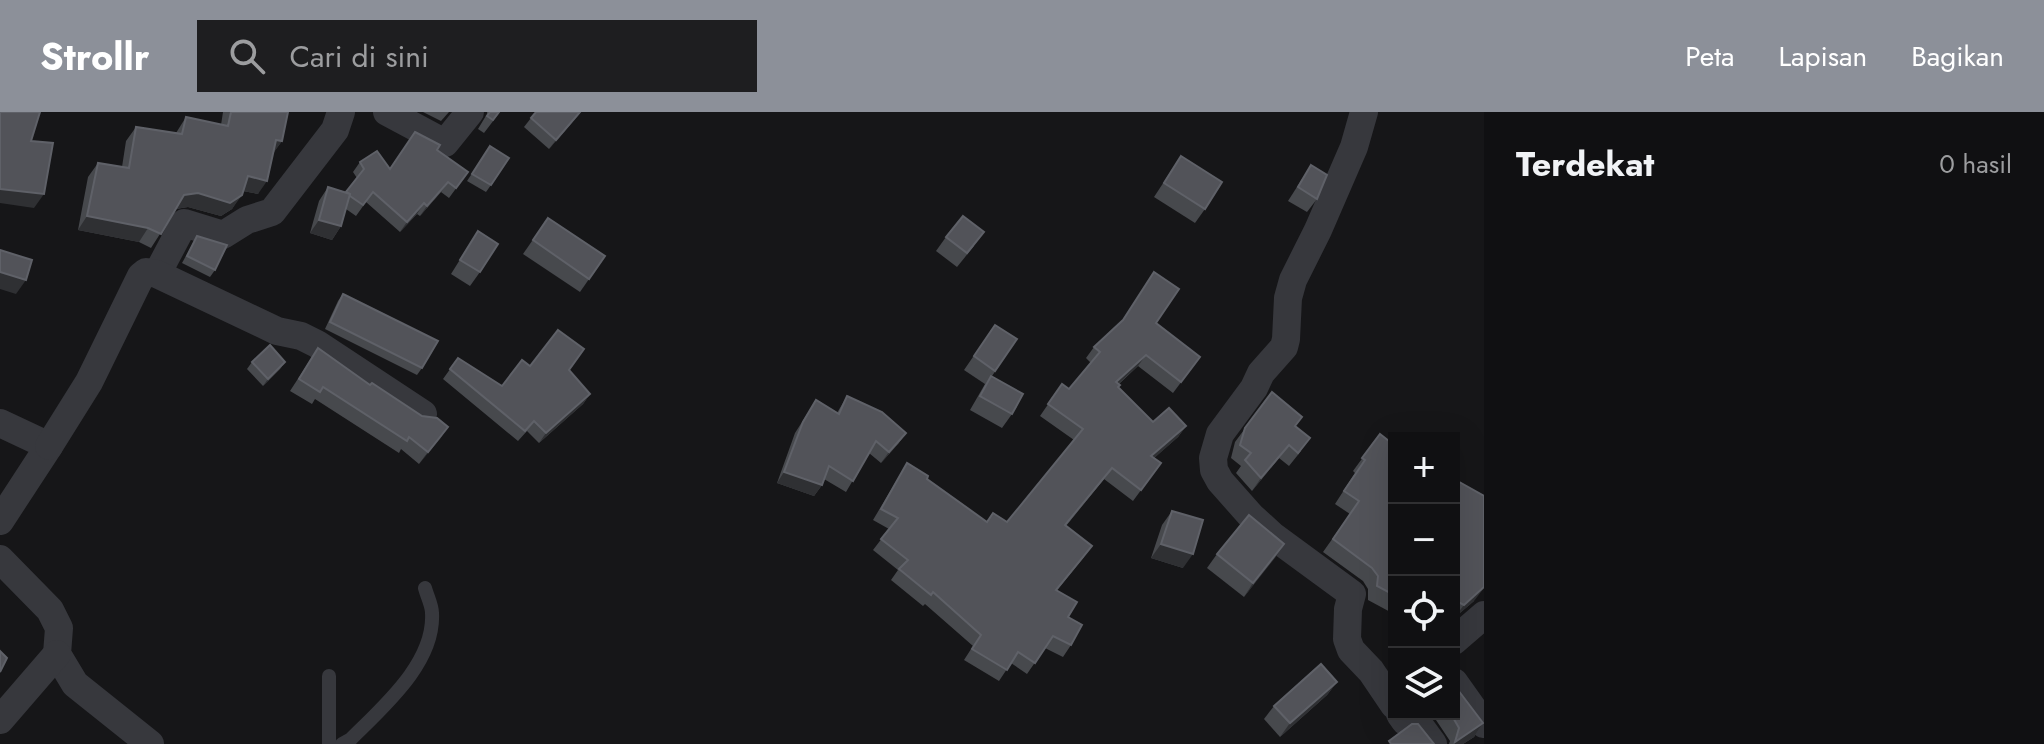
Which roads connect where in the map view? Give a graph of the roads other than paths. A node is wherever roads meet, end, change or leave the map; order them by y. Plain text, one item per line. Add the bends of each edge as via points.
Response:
1 (341, 112) edge
2 (387, 112) edge
3 (470, 112) edge
4 (1364, 112) edge
5 (157, 274) junction
6 (423, 414) edge
7 (0, 423) edge
8 (49, 446) junction
9 (0, 521) edge
10 (0, 559) edge
11 (425, 588) dead end
12 (1484, 615) edge
13 (1460, 634) edge
14 (57, 654) junction
15 (329, 676) dead end
16 (1460, 690) edge
17 (1388, 696) edge
18 (0, 720) edge
19 (1404, 720) edge
20 (1484, 724) edge
21 (150, 744) edge
22 (329, 744) edge
23 (342, 744) edge
24 (1433, 744) edge

1 - 5 street via 335,130 272,212 223,235 184,223
2 - 3 street via 445,143
4 - 17 street via 1354,147 1293,280 1284,347 1220,434 1213,458 1220,481 1251,516 1352,594 1347,639
5 - 6 street via 277,331 317,344
5 - 8 street via 141,276 89,382
7 - 8 street
8 - 9 street
10 - 14 street via 50,610 59,628
11 - 23 lane via 432,613 427,645 402,689
12 - 13 street
14 - 18 street
14 - 21 street via 75,684
15 - 22 lane
16 - 20 street
19 - 24 street via 1417,722

